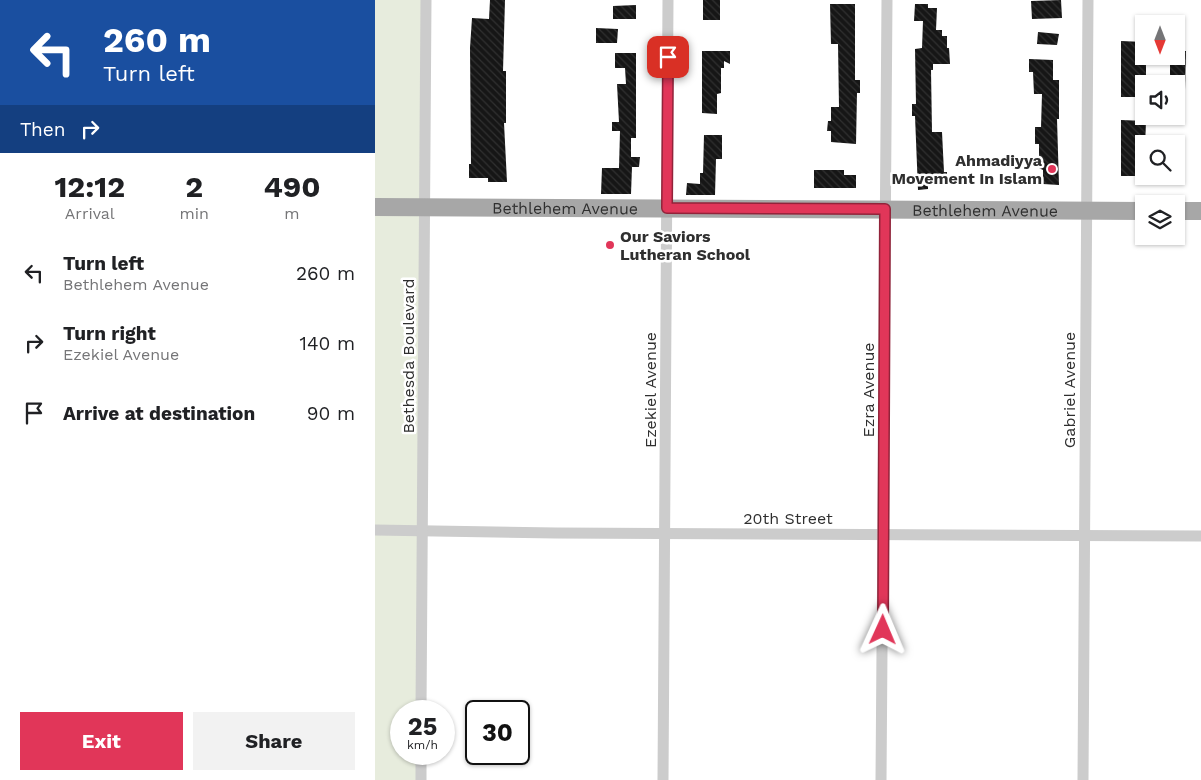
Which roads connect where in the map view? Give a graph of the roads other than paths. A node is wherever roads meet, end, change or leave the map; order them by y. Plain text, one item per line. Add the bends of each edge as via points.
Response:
1 (426, 0) edge
2 (668, 0) edge
3 (887, 0) edge
4 (1088, 0) edge
5 (375, 207) edge
6 (425, 207) junction
7 (667, 208) junction
8 (885, 209) junction
9 (1087, 210) junction
10 (1135, 210) edge
11 (1185, 211) edge
12 (1201, 211) edge
13 (375, 530) edge
14 (423, 531) junction
15 (665, 533) junction
16 (883, 534) junction
17 (1084, 535) junction
18 (1201, 536) edge
19 (421, 700) edge
20 (421, 765) edge
21 (421, 780) edge
22 (663, 780) edge
23 (881, 780) edge
24 (1083, 780) edge

1 - 6 street, Bethesda Boulevard
2 - 7 street, Ezekiel Avenue
3 - 8 street, Ezra Avenue
4 - 9 street, Gabriel Avenue
5 - 6 main road, Bethlehem Avenue
6 - 7 main road, Bethlehem Avenue
6 - 14 street, Bethesda Boulevard
7 - 8 main road, Bethlehem Avenue
7 - 15 street, Ezekiel Avenue
8 - 9 main road, Bethlehem Avenue
8 - 16 street, Ezra Avenue
9 - 10 main road, Bethlehem Avenue
9 - 17 street, Gabriel Avenue
11 - 12 main road
13 - 14 street, 20th Street
14 - 15 street, 20th Street
14 - 19 street, Bethesda Boulevard
15 - 16 street, 20th Street
15 - 22 street, Ezekiel Avenue
16 - 17 street, 20th Street
16 - 23 street, Ezra Avenue
17 - 18 street, 20th Street
17 - 24 street, Gabriel Avenue
20 - 21 street

